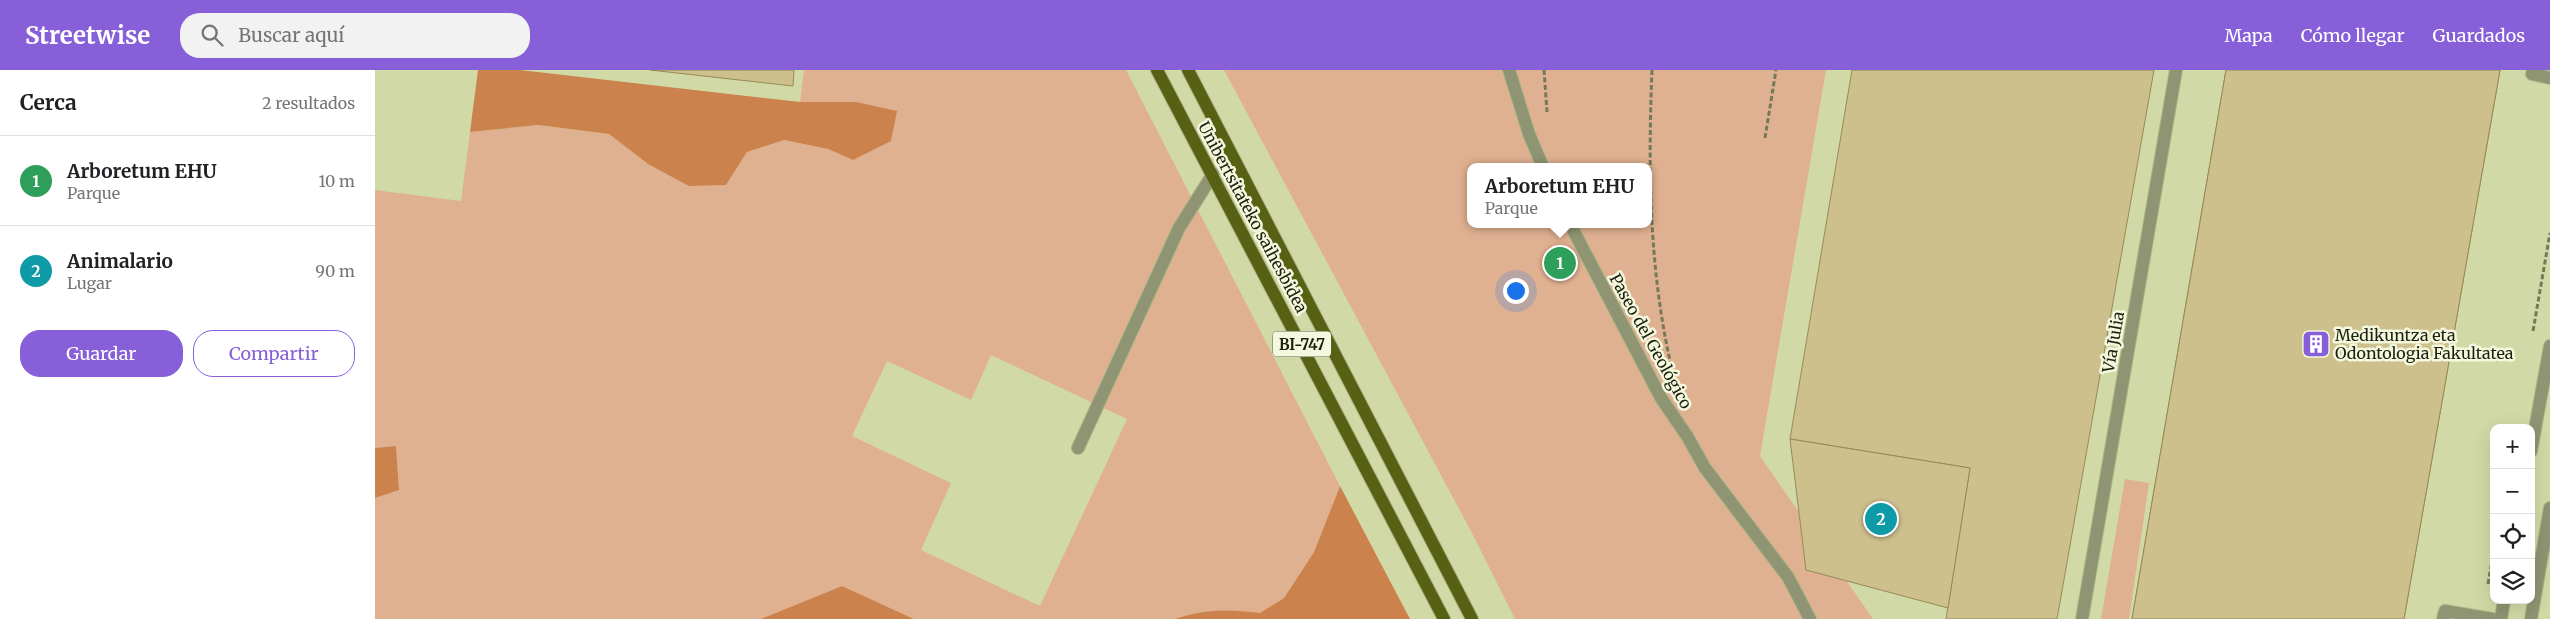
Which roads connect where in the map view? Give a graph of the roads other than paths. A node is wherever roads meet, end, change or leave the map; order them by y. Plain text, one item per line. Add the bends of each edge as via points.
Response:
1 (1157, 70) edge
2 (1188, 70) edge
3 (1509, 70) edge
4 (2177, 70) edge
5 (2533, 70) edge
6 (2550, 78) edge
7 (1541, 163) edge
8 (1213, 174) junction
9 (1572, 228) edge
10 (2550, 346) edge
11 (2535, 429) edge
12 (1078, 448) dead end
13 (2550, 508) edge
14 (2503, 604) edge
15 (1444, 619) edge
16 (1472, 619) edge
17 (1811, 619) edge
18 (2082, 619) edge
19 (2443, 619) edge
20 (2492, 619) edge
21 (2501, 619) edge
22 (2531, 619) edge

1 - 8 main road, Unibertsitateko saihesbidea / BI-747
2 - 16 main road, Unibertsitateko saihesbidea / BI-747
3 - 7 street
4 - 18 street, Vía Julia
5 - 6 street via 2532,74
8 - 12 street via 1179,228
8 - 15 main road, Unibertsitateko saihesbidea / BI-747
9 - 17 street, Paseo del Geológico via 1661,398 1705,468 1787,577
10 - 11 street
13 - 22 street
14 - 21 street
19 - 20 street via 2445,611

